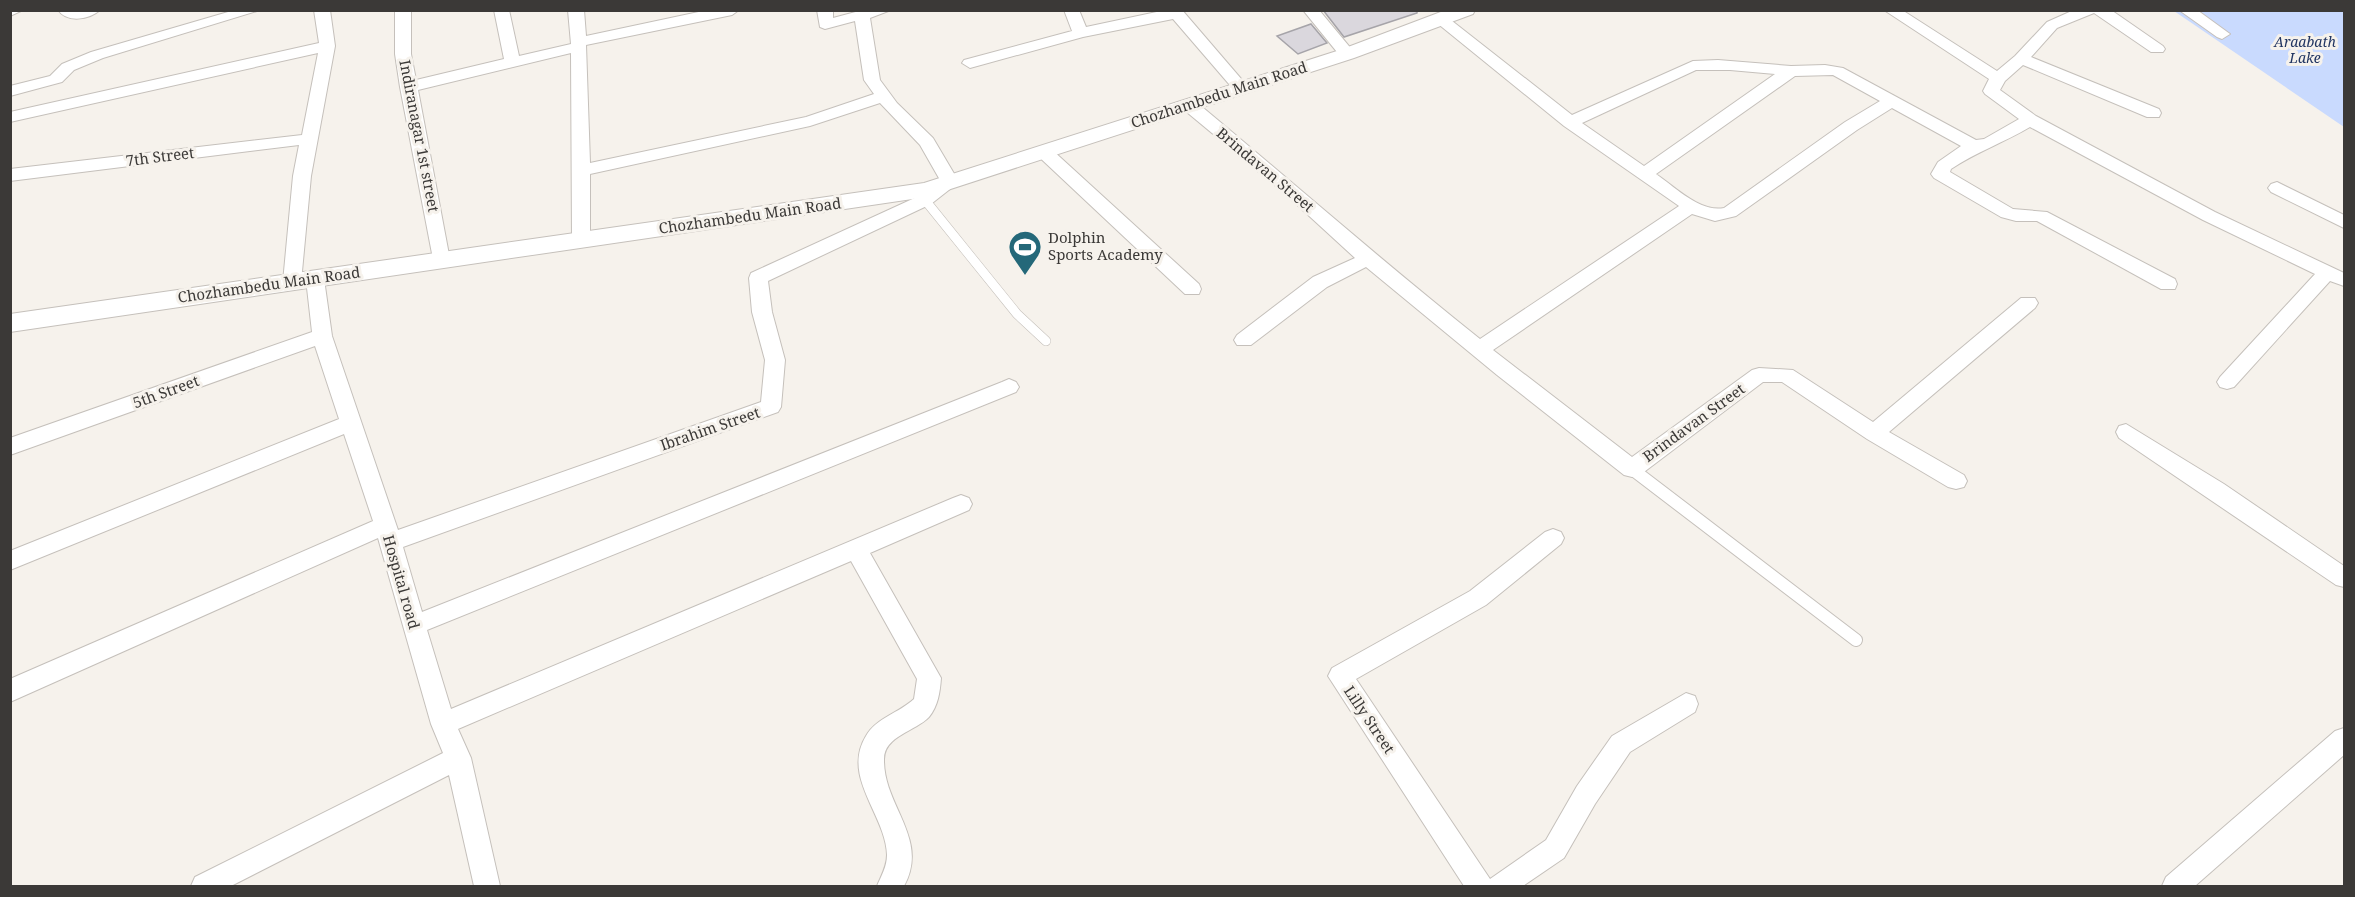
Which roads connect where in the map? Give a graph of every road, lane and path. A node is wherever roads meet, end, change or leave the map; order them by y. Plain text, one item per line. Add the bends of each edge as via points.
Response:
1 (15, 10) edge
2 (65, 10) edge
3 (93, 10) edge
4 (253, 10) edge
5 (322, 10) edge
6 (403, 10) edge
7 (501, 10) edge
8 (576, 10) edge
9 (732, 10) edge
10 (825, 10) edge
11 (884, 10) edge
12 (1071, 10) edge
13 (1310, 10) edge
14 (1466, 10) edge
15 (1891, 10) edge
16 (2089, 10) edge
17 (2100, 10) edge
18 (2187, 10) edge
19 (10, 12) edge
20 (1174, 12) edge
21 (862, 17) junction
22 (1442, 20) junction
23 (1081, 33) junction
24 (2222, 34) dead end
25 (579, 45) junction
26 (327, 46) junction
27 (2157, 49) dead end
28 (1347, 54) junction
29 (2021, 59) junction
30 (512, 62) junction
31 (970, 63) dead end
32 (1791, 71) junction
33 (1998, 78) junction
34 (408, 87) junction
35 (1241, 88) junction
36 (10, 91) edge
37 (884, 96) junction
38 (1891, 102) junction
39 (1188, 105) junction
40 (2153, 113) dead end
41 (10, 117) edge
42 (2030, 120) junction
43 (1570, 122) junction
44 (309, 139) junction
45 (1973, 146) junction
46 (1044, 152) junction
47 (581, 171) junction
48 (1644, 174) junction
49 (10, 175) edge
50 (950, 182) junction
51 (2277, 188) dead end
52 (925, 200) junction
53 (1691, 206) junction
54 (2344, 222) edge
55 (581, 240) junction
56 (1368, 259) junction
57 (441, 260) junction
58 (2336, 276) edge
59 (315, 279) junction
60 (292, 282) junction
61 (2168, 284) dead end
62 (1192, 289) dead end
63 (2028, 303) dead end
64 (10, 323) edge
65 (322, 336) junction
66 (1244, 340) dead end
67 (1046, 341) dead end
68 (1480, 349) junction
69 (2227, 382) dead end
70 (1009, 387) dead end
71 (351, 423) junction
72 (2126, 432) dead end
73 (1874, 433) junction
74 (10, 447) edge
75 (1632, 469) junction
76 (1956, 481) dead end
77 (961, 504) dead end
78 (387, 534) junction
79 (1553, 538) dead end
80 (856, 549) junction
81 (10, 561) edge
82 (2344, 578) edge
83 (414, 625) junction
84 (1856, 640) dead end
85 (10, 691) edge
86 (1686, 704) dead end
87 (443, 724) junction
88 (2344, 739) edge
89 (458, 759) junction
90 (204, 886) edge
91 (487, 886) edge
92 (890, 886) edge
93 (1479, 886) edge
94 (1500, 886) edge
95 (2175, 886) edge

1 - 19 street
2 - 3 street via 69,15 77,15
4 - 36 street via 97,55 68,67 56,79
5 - 26 street
6 - 34 street, Indiranagar 1st street
7 - 30 street
8 - 25 street
9 - 25 street
10 - 21 street via 825,24
11 - 21 street
12 - 23 street
13 - 28 street
14 - 22 street, Chozhambedu Main Road
15 - 33 street
16 - 29 street via 2052,25
17 - 27 street
18 - 24 street
20 - 23 street
20 - 35 street
21 - 37 street via 872,80
22 - 28 street, Chozhambedu Main Road
22 - 43 street
23 - 31 street
25 - 30 street
25 - 47 street
26 - 41 street
26 - 44 street
28 - 35 street, Chozhambedu Main Road
29 - 33 street
29 - 40 street
30 - 34 street
32 - 38 street via 1837,71
32 - 43 street via 1721,63 1693,66
32 - 48 street
33 - 42 street via 1991,91
34 - 57 street, Indiranagar 1st street
35 - 39 street, Chozhambedu Main Road
37 - 47 street via 810,121
37 - 50 street via 927,142
38 - 45 street
38 - 53 street via 1730,212 1710,215
39 - 46 street, Chozhambedu Main Road
39 - 56 street, Brindavan Street
42 - 45 street via 1988,144
42 - 58 street via 2209,216
43 - 48 street
44 - 49 street, 7th Street
44 - 60 street
45 - 61 street via 1944,166 1940,174 2007,213 2018,217 2041,216
46 - 50 street, Chozhambedu Main Road
46 - 62 street
47 - 55 street
48 - 53 street
50 - 52 street, Ibrahim Street
50 - 55 street, Chozhambedu Main Road via 926,190
51 - 54 street
52 - 67 lane via 1017,314
52 - 78 street, Ibrahim Street via 758,278 775,360 771,407
53 - 68 street
55 - 57 street, Chozhambedu Main Road
56 - 66 street via 1320,282
56 - 68 street, Brindavan Street
57 - 59 street, Chozhambedu Main Road
58 - 69 street
59 - 60 street, Chozhambedu Main Road
59 - 65 street, Hospital road
60 - 64 street, Chozhambedu Main Road
63 - 73 street
65 - 71 street, Hospital road
65 - 74 street, 5th Street
68 - 75 street, Brindavan Street
70 - 83 street
71 - 78 street, Hospital road
71 - 81 street
72 - 82 street
73 - 75 street, Brindavan Street via 1786,375 1759,375
73 - 76 street, Brindavan Street
75 - 84 lane
77 - 80 street
78 - 83 street, Hospital road
78 - 85 street
79 - 93 street, Lilly Street via 1478,598 1340,676
80 - 87 street
80 - 92 street via 929,678 930,695 923,708 874,742 871,775 901,849 900,874
83 - 87 street, Hospital road
86 - 94 street via 1621,744 1555,849
87 - 89 street, Hospital road
88 - 95 street
89 - 90 street
89 - 91 street, Hospital road

